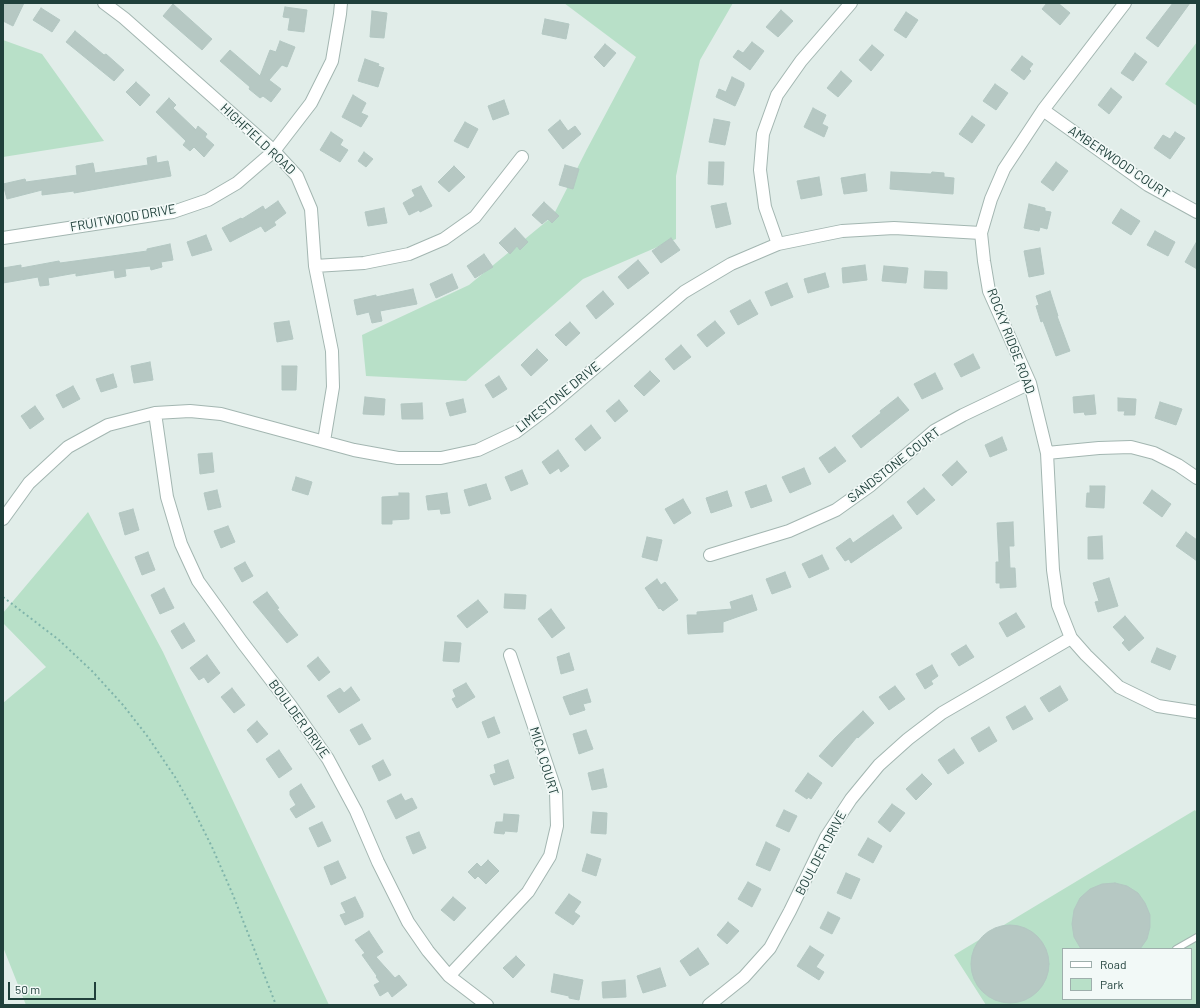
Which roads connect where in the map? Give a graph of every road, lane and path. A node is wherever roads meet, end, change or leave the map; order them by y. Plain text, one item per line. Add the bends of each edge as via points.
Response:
1 (104, 3) edge
2 (341, 3) edge
3 (851, 3) edge
4 (1122, 4) edge
5 (1043, 110) junction
6 (274, 151) junction
7 (522, 156) dead end
8 (1197, 212) edge
9 (981, 232) junction
10 (3, 238) edge
11 (778, 244) junction
12 (314, 266) junction
13 (1030, 384) junction
14 (155, 413) junction
15 (324, 441) junction
16 (1047, 453) junction
17 (1197, 478) edge
18 (3, 519) edge
19 (710, 555) dead end
20 (3, 597) edge
21 (1070, 638) junction
22 (510, 655) dead end
23 (1197, 712) edge
24 (1197, 937) edge
25 (1178, 948) edge
26 (449, 976) junction
27 (276, 1005) edge
28 (487, 1005) edge
29 (709, 1005) edge

1 - 6 street, HIGHFIELD ROAD
2 - 6 street, FRUITWOOD DRIVE via 332,61 311,103
3 - 11 street via 777,94 763,134 760,170 765,207
4 - 5 street, ROCKY RIDGE ROAD
5 - 8 street, AMBERWOOD COURT via 1148,185
5 - 9 street, ROCKY RIDGE ROAD via 1004,169
6 - 10 street, FRUITWOOD DRIVE via 237,183 208,200 173,212
6 - 12 street, HIGHFIELD ROAD via 297,176 311,209
7 - 12 street via 474,217 444,239 409,254 364,263
9 - 11 street, LIMESTONE DRIVE via 894,228 842,231
9 - 13 street, ROCKY RIDGE ROAD via 989,291
11 - 15 street, LIMESTONE DRIVE via 731,264 684,292 549,407 516,432 478,450 441,458 398,458 354,450
12 - 15 street, HIGHFIELD ROAD via 332,351 333,387
13 - 16 street, ROCKY RIDGE ROAD
13 - 19 street, SANDSTONE COURT via 963,414 934,431 871,485 836,510 789,531
14 - 15 street, LIMESTONE DRIVE via 190,411 221,414
14 - 18 street, LIMESTONE DRIVE via 108,425 68,447 29,483
14 - 26 street, BOULDER DRIVE via 167,497 181,544 198,581 328,758 408,922
16 - 17 street via 1130,447 1154,453
16 - 21 street, ROCKY RIDGE ROAD via 1053,570 1058,605
20 - 27 path via 59,640 123,705 148,737 185,795 212,847
21 - 23 street, ROCKY RIDGE ROAD via 1119,687 1158,706
21 - 29 street, BOULDER DRIVE via 942,713 879,765 851,799 826,837 770,948 744,976
22 - 26 street, MICA COURT via 556,792 557,826 550,856 528,892
24 - 25 lane
26 - 28 street, BOULDER DRIVE

